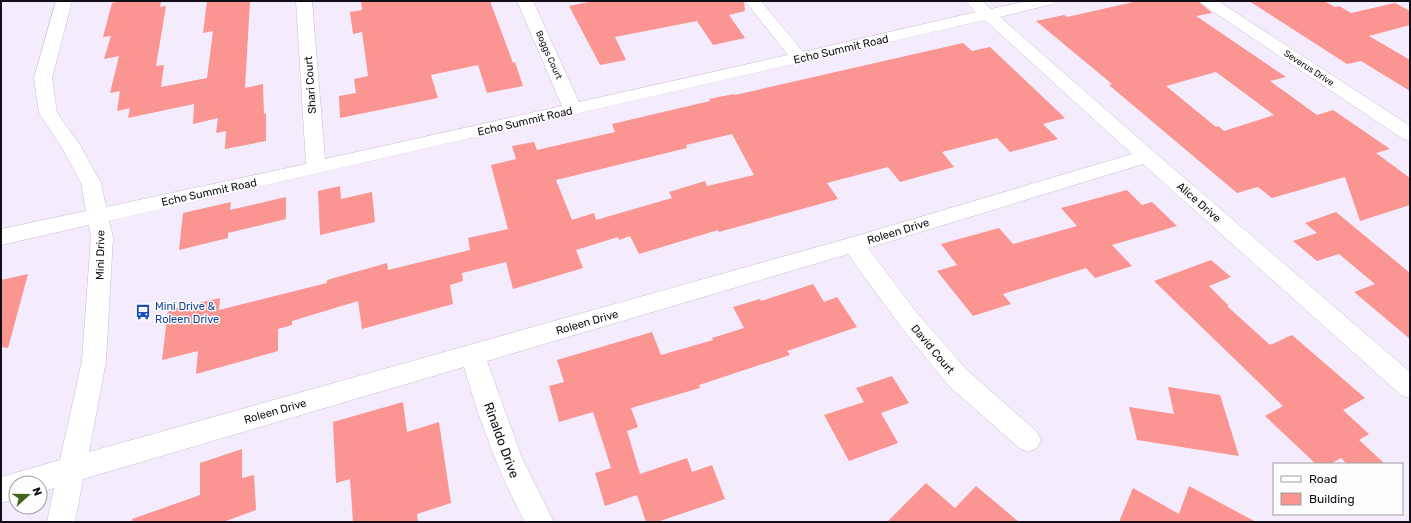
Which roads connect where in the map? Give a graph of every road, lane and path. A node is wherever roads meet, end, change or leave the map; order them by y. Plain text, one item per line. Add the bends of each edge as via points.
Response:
1 (64, 1) edge
2 (304, 1) edge
3 (524, 1) edge
4 (753, 1) edge
5 (974, 1) edge
6 (1048, 1) edge
7 (1207, 1) edge
8 (990, 15) junction
9 (799, 58) junction
10 (573, 110) junction
11 (1410, 135) edge
12 (1146, 156) junction
13 (316, 168) junction
14 (99, 216) junction
15 (1, 237) edge
16 (853, 245) junction
17 (473, 355) junction
18 (1410, 387) edge
19 (1028, 440) dead end
20 (71, 470) junction
21 (48, 477) edge
22 (61, 522) edge
23 (540, 522) edge

1 - 14 street, Mini Drive via 43,78 48,113 91,183
2 - 13 street, Shari Court
3 - 10 street, Boggs Court
4 - 9 street
5 - 8 street, Alice Drive
6 - 8 street, Echo Summit Road
7 - 11 street, Severus Drive
8 - 9 street, Echo Summit Road
8 - 12 street, Alice Drive
9 - 10 street, Echo Summit Road
10 - 13 street, Echo Summit Road
12 - 16 street, Roleen Drive
12 - 18 street, Alice Drive
13 - 14 street, Echo Summit Road
14 - 15 street, Echo Summit Road
14 - 20 street, Mini Drive via 102,237 94,361
16 - 17 street, Roleen Drive
16 - 19 street, David Court via 909,320 958,378
17 - 20 street, Roleen Drive
17 - 23 street, Rinaldo Drive via 495,428 520,489
20 - 21 street, Roleen Drive
20 - 22 street, Mini Drive

